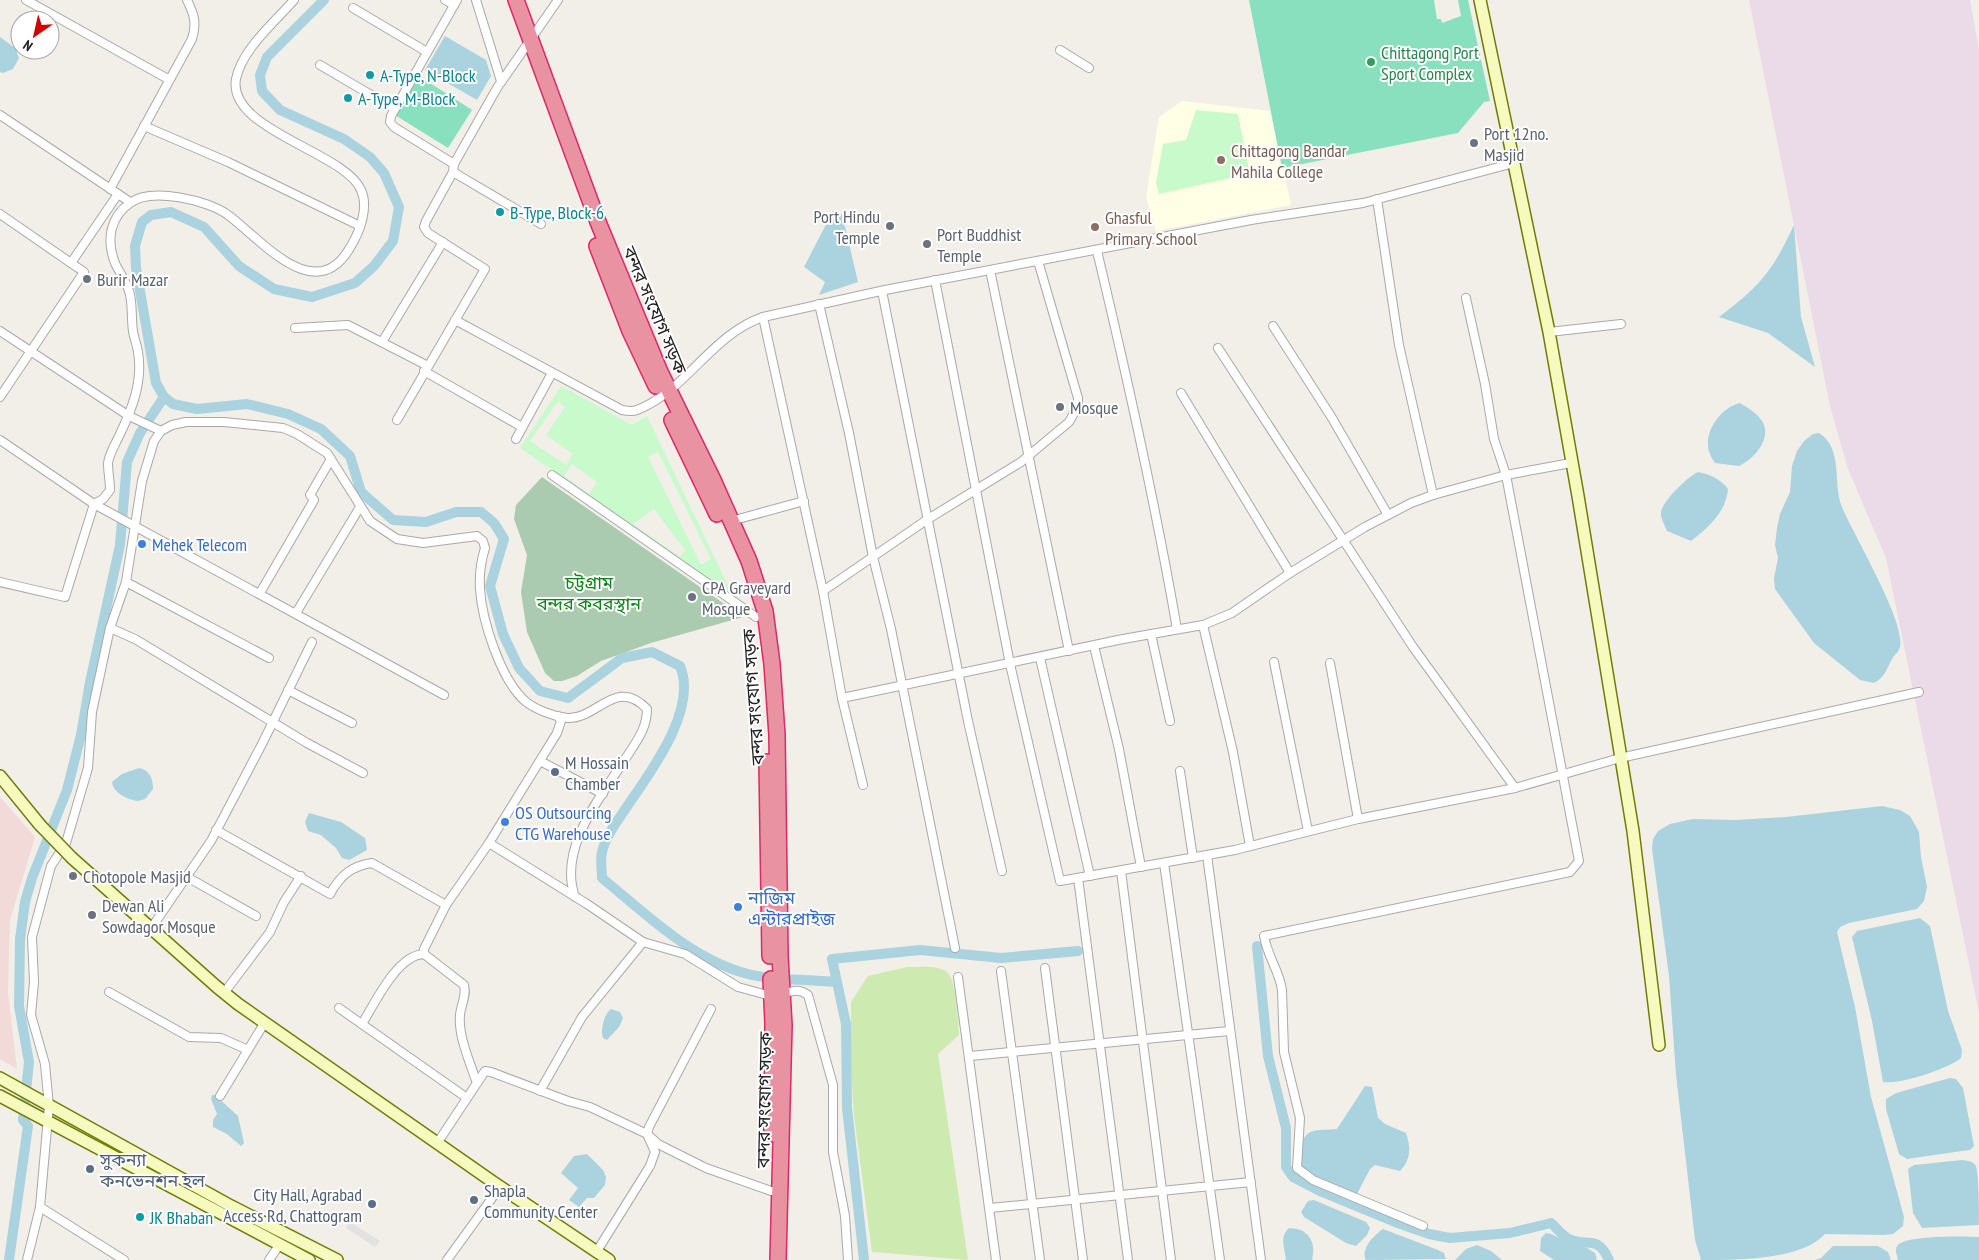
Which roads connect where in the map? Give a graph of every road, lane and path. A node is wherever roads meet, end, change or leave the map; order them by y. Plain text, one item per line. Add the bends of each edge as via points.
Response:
1 (26, 0) edge
2 (187, 0) edge
3 (294, 0) edge
4 (445, 0) edge
5 (476, 0) edge
6 (509, 0) edge
7 (516, 0) edge
8 (558, 0) edge
9 (1480, 0) edge
10 (455, 2) edge
11 (353, 8) dead end
12 (528, 46) junction
13 (1060, 50) dead end
14 (427, 52) junction
15 (320, 65) dead end
16 (1089, 68) dead end
17 (168, 79) junction
18 (501, 81) junction
19 (395, 109) junction
20 (0, 115) edge
21 (144, 126) junction
22 (1514, 163) junction
23 (454, 168) junction
24 (110, 189) junction
25 (118, 194) junction
26 (1377, 200) junction
27 (130, 202) junction
28 (0, 214) edge
29 (541, 224) dead end
30 (360, 226) junction
31 (443, 242) junction
32 (1097, 251) junction
33 (1038, 261) junction
34 (72, 263) junction
35 (990, 270) junction
36 (935, 280) junction
37 (882, 291) junction
38 (1466, 298) dead end
39 (819, 304) junction
40 (762, 317) junction
41 (455, 320) junction
42 (1621, 324) dead end
43 (1273, 326) dead end
44 (295, 328) dead end
45 (0, 331) edge
46 (1549, 332) junction
47 (382, 342) junction
48 (1218, 348) dead end
49 (31, 352) junction
50 (426, 369) junction
51 (552, 374) junction
52 (665, 393) junction
53 (1181, 393) dead end
54 (0, 397) edge
55 (130, 417) junction
56 (397, 420) dead end
57 (522, 427) junction
58 (158, 430) junction
59 (516, 439) dead end
60 (0, 440) edge
61 (1028, 456) junction
62 (331, 459) junction
63 (1571, 463) junction
64 (552, 475) dead end
65 (1506, 475) junction
66 (976, 490) junction
67 (1433, 495) junction
68 (804, 501) junction
69 (94, 504) junction
70 (360, 507) junction
71 (1388, 515) junction
72 (928, 519) junction
73 (731, 521) junction
74 (132, 526) junction
75 (1345, 540) junction
76 (873, 557) junction
77 (1290, 573) junction
78 (0, 582) edge
79 (126, 582) junction
80 (823, 591) junction
81 (260, 593) junction
82 (296, 612) junction
83 (756, 617) junction
84 (1203, 625) junction
85 (110, 628) junction
86 (1177, 629) junction
87 (1151, 634) junction
88 (312, 642) dead end
89 (1094, 646) junction
90 (1069, 651) junction
91 (268, 658) dead end
92 (1040, 658) junction
93 (1274, 662) dead end
94 (1330, 663) dead end
95 (1010, 664) junction
96 (959, 674) junction
97 (902, 686) junction
98 (288, 690) junction
99 (1919, 692) dead end
100 (444, 695) dead end
101 (842, 698) junction
102 (558, 716) junction
103 (273, 721) junction
104 (1170, 721) dead end
105 (352, 723) dead end
106 (1620, 758) junction
107 (540, 760) junction
108 (1180, 771) dead end
109 (363, 773) dead end
110 (1564, 773) junction
111 (0, 776) edge
112 (863, 785) dead end
113 (1515, 788) junction
114 (602, 794) junction
115 (1358, 819) junction
116 (216, 830) junction
117 (1308, 831) junction
118 (489, 843) junction
119 (1250, 846) junction
120 (1207, 855) junction
121 (1192, 858) junction
122 (1164, 863) junction
123 (1141, 867) junction
124 (1002, 871) dead end
125 (1120, 871) junction
126 (301, 876) junction
127 (1090, 876) junction
128 (187, 877) junction
129 (1078, 878) junction
130 (575, 897) junction
131 (446, 905) junction
132 (256, 916) dead end
133 (152, 927) junction
134 (643, 942) junction
135 (955, 948) dead end
136 (424, 954) junction
137 (775, 956) junction
138 (1045, 968) dead end
139 (1001, 970) dead end
140 (958, 977) dead end
141 (109, 992) dead end
142 (224, 993) junction
143 (776, 993) junction
144 (339, 1008) dead end
145 (711, 1009) dead end
146 (265, 1022) junction
147 (362, 1024) junction
148 (1229, 1031) junction
149 (1188, 1035) junction
150 (1143, 1040) junction
151 (1100, 1044) junction
152 (1659, 1046) dead end
153 (1055, 1048) junction
154 (248, 1050) junction
155 (1013, 1052) junction
156 (970, 1056) junction
157 (1, 1079) edge
158 (477, 1083) junction
159 (540, 1091) junction
160 (0, 1096) edge
161 (220, 1096) dead end
162 (467, 1098) junction
163 (46, 1104) junction
164 (42, 1120) junction
165 (648, 1134) junction
166 (438, 1142) junction
167 (1251, 1182) junction
168 (1209, 1186) junction
169 (500, 1187) junction
170 (1162, 1190) junction
171 (771, 1191) junction
172 (1120, 1195) junction
173 (1075, 1200) junction
174 (1033, 1204) junction
175 (40, 1207) junction
176 (990, 1208) junction
177 (1423, 1226) dead end
178 (280, 1244) junction
179 (597, 1250) junction
180 (28, 1260) edge
181 (124, 1260) edge
182 (269, 1260) edge
183 (309, 1260) edge
184 (337, 1260) edge
185 (448, 1260) edge
186 (609, 1260) edge
187 (768, 1260) edge
188 (778, 1260) edge
189 (848, 1260) edge
190 (996, 1260) edge
191 (1040, 1260) edge
192 (1083, 1260) edge
193 (1128, 1260) edge
194 (1171, 1260) edge
195 (1220, 1260) edge
196 (1261, 1260) edge

1 - 17 street
2 - 17 street via 196,26
3 - 30 street via 266,28 250,50 236,78 236,89 240,100 256,118 349,175 361,190 364,206
4 - 10 street
5 - 18 street
6 - 12 highway, বন্দর সংযোগ সড়ক
7 - 12 highway, বন্দর সংযোগ সড়ক
8 - 12 street
9 - 22 street
10 - 14 street
11 - 14 street
12 - 18 street
12 - 52 highway, বন্দর সংযোগ সড়ক
13 - 16 street
14 - 19 street
15 - 19 street
17 - 21 street
18 - 23 street
19 - 23 street via 391,116 394,127
20 - 24 street
21 - 24 street
21 - 30 street via 228,162
22 - 26 street
22 - 46 street
23 - 29 street
23 - 31 street via 424,227
24 - 25 street
25 - 27 street
25 - 34 street
26 - 32 street via 1251,220
26 - 67 street via 1399,345
27 - 30 street via 158,194 213,208 227,214 282,260 313,272 326,270 340,260 350,248
27 - 55 street via 118,214 110,237 115,262 130,293 138,354 136,398
28 - 34 street
31 - 41 street via 484,269
31 - 47 street
32 - 33 street
32 - 86 street via 1162,539
33 - 35 street
33 - 61 street via 1078,398 1075,414
34 - 49 street via 84,272
35 - 36 street
35 - 61 street
36 - 37 street
36 - 66 street
37 - 39 street
37 - 72 street
38 - 65 street via 1494,439
39 - 40 street
39 - 76 street via 849,432
40 - 52 street via 732,333
40 - 68 street
41 - 50 street
41 - 51 street
42 - 46 street
43 - 71 street via 1332,418
44 - 47 street via 348,325
45 - 49 street
46 - 63 street
47 - 50 street
48 - 75 street
49 - 54 street
49 - 55 street
50 - 56 street
50 - 57 street
51 - 52 street via 622,410 636,411
51 - 57 street
52 - 73 highway, বন্দর সংযোগ সড়ক via 701,454
52 - 83 highway, বন্দর সংযোগ সড়ক via 735,555
53 - 77 street
55 - 58 street
55 - 69 street via 108,463 110,490
57 - 59 street
58 - 62 street via 203,421 283,428 310,441
58 - 74 street
60 - 69 street
61 - 66 street
61 - 90 street
62 - 70 street
62 - 81 street via 310,495 314,500
63 - 65 street
63 - 106 street
64 - 83 street
65 - 67 street
65 - 110 street
66 - 72 street
66 - 95 street
67 - 71 street
68 - 73 street
68 - 80 street
69 - 74 street
69 - 78 street via 65,597
70 - 82 street
70 - 102 street via 370,521 397,539 423,543 478,536 484,541 480,589 488,633 496,653 524,700
71 - 75 street
72 - 76 street
72 - 96 street
73 - 137 highway, বন্দর সংযোগ সড়ক via 758,585 770,636 776,735
74 - 79 street
74 - 81 street
75 - 77 street
75 - 113 street via 1413,647
76 - 80 street
76 - 97 street
77 - 84 street via 1232,613
79 - 85 street
79 - 91 street
80 - 101 street
81 - 82 street
82 - 100 street
83 - 137 highway, বন্দর সংযোগ সড়ক via 761,638 766,727
84 - 86 street
84 - 119 street via 1233,752
85 - 103 street via 135,639
85 - 163 street via 92,712 85,781 66,843 52,866 32,937 34,982 31,1015 45,1064
86 - 87 street
87 - 89 street
87 - 104 street
88 - 98 street
89 - 90 street
89 - 123 street
90 - 92 street
92 - 95 street
92 - 127 street
93 - 117 street
94 - 115 street
95 - 96 street
95 - 129 street via 1060,880
96 - 97 street
96 - 124 street
97 - 101 street
97 - 135 street
98 - 103 street
98 - 105 street
99 - 106 street
101 - 112 street
102 - 107 street via 560,727
102 - 114 street via 570,718 624,696 638,700 647,709 647,722 641,736
103 - 109 street
103 - 116 street
106 - 110 street
106 - 152 street via 1633,831
107 - 114 street
107 - 118 street
108 - 121 street
110 - 113 street
110 - 177 street via 1579,861 1570,872 1264,936 1266,951 1281,980 1284,1052 1300,1118 1297,1168 1313,1180
111 - 133 street, bridge via 40,826 72,858
113 - 115 street
114 - 130 street via 574,847 570,866
115 - 117 street
116 - 126 street
116 - 128 street
117 - 119 street
118 - 130 street
118 - 131 street
119 - 120 street
120 - 121 street
120 - 148 street
121 - 122 street
122 - 123 street
122 - 149 street
123 - 125 street
125 - 127 street
125 - 150 street
126 - 131 street via 330,894 345,873 372,863
126 - 142 street via 270,932
127 - 129 street
128 - 132 street
128 - 133 street
129 - 151 street
130 - 134 street
131 - 136 street
133 - 142 street
134 - 143 street via 685,954 738,987
134 - 159 street via 582,1017
136 - 147 street via 400,965
136 - 158 street via 464,985 466,992 460,1026
137 - 143 highway, বন্দর সংযোগ সড়ক
138 - 153 street
139 - 155 street
140 - 156 street
141 - 154 street via 189,1037 221,1038
142 - 146 street
143 - 171 highway, বন্দর সংযোগ সড়ক
143 - 188 highway, বন্দর সংযোগ সড়ক via 784,1070
143 - 189 street via 796,990 808,996 829,1065 833,1085 833,1152 845,1216
144 - 147 street
145 - 165 street
146 - 154 street
146 - 166 street
147 - 162 street
148 - 149 street
148 - 167 street
149 - 150 street
149 - 168 street
150 - 151 street
150 - 170 street
151 - 153 street
151 - 172 street
153 - 155 street
153 - 173 street
154 - 161 street
155 - 156 street
155 - 174 street
156 - 176 street
157 - 163 street
158 - 159 street via 485,1071
158 - 162 street
159 - 165 street via 590,1107
160 - 164 street
162 - 166 street
163 - 164 street
163 - 184 street
164 - 175 street
164 - 178 street
165 - 171 street via 658,1144 706,1168
165 - 179 street via 655,1152 650,1166
166 - 169 street
167 - 168 street
167 - 196 street
168 - 170 street
168 - 195 street
169 - 179 street
169 - 185 street
170 - 172 street
170 - 194 street
171 - 187 highway, বন্দর সংযোগ সড়ক
172 - 173 street
172 - 193 street
173 - 174 street
173 - 192 street
174 - 176 street
174 - 191 street
175 - 180 street
175 - 181 street
176 - 190 street
178 - 182 street
178 - 183 street
179 - 186 street

